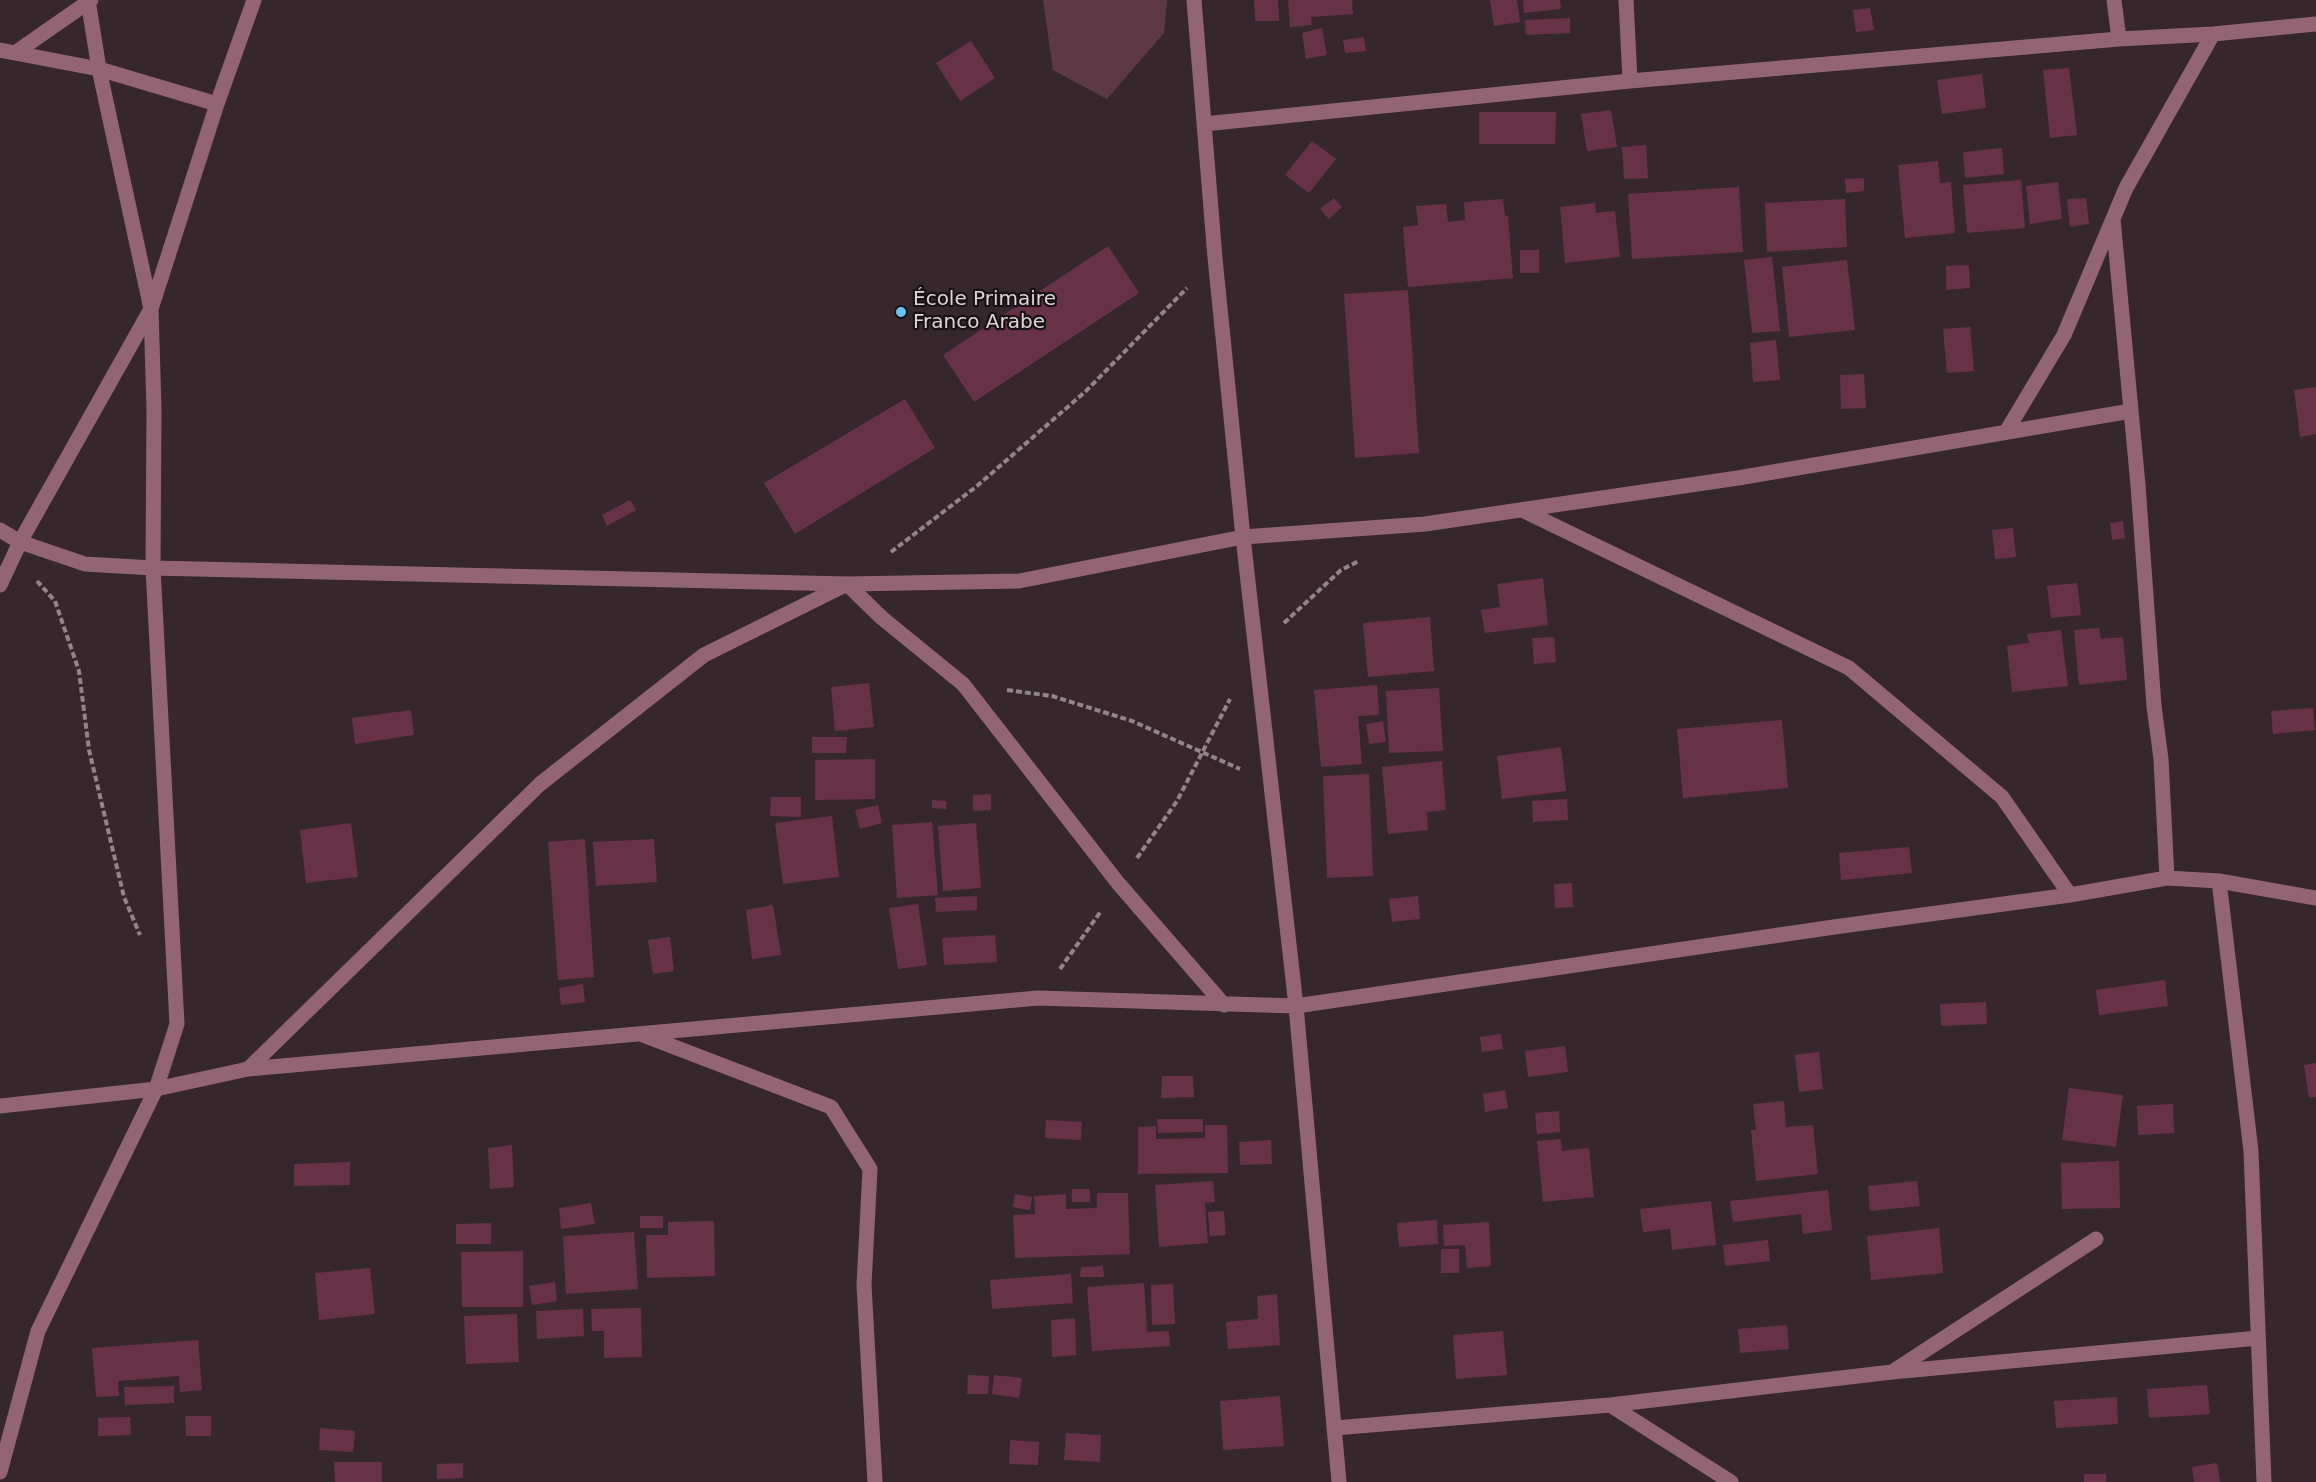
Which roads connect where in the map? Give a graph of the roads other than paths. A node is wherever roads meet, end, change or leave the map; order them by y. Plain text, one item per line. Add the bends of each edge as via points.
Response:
1 (254, 0) edge
2 (1194, 0) edge
3 (1626, 0) edge
4 (2114, 0) edge
5 (89, 1) edge
6 (2316, 24) edge
7 (2213, 34) junction
8 (2119, 39) junction
9 (7, 51) edge
10 (99, 69) junction
11 (1630, 81) junction
12 (217, 104) junction
13 (1204, 124) junction
14 (2113, 219) junction
15 (151, 309) junction
16 (2131, 411) junction
17 (2006, 432) junction
18 (1522, 510) junction
19 (0, 530) edge
20 (1243, 537) junction
21 (20, 542) junction
22 (153, 568) junction
23 (0, 585) edge
24 (847, 585) junction
25 (2167, 879) junction
26 (2220, 881) junction
27 (2070, 895) junction
28 (2316, 898) edge
29 (1224, 1005) junction
30 (1296, 1006) junction
31 (638, 1033) junction
32 (248, 1069) junction
33 (156, 1089) junction
34 (0, 1106) edge
35 (2096, 1239) dead end
36 (2258, 1338) junction
37 (1892, 1372) junction
38 (1610, 1405) junction
39 (1335, 1428) junction
40 (0, 1472) edge
41 (875, 1482) edge
42 (1339, 1482) edge
43 (1731, 1482) edge
44 (2264, 1482) edge

1 - 12 street
2 - 13 street
3 - 11 street
4 - 8 street
5 - 9 street
5 - 10 street
6 - 7 street
7 - 8 street
7 - 14 street via 2126,188
8 - 11 street
9 - 10 street
10 - 12 street
10 - 15 street
11 - 13 street
12 - 15 street
13 - 20 street
14 - 16 street
14 - 17 street via 2064,334
15 - 21 street
15 - 22 street
16 - 17 street
16 - 25 street via 2161,759
17 - 18 street
18 - 20 street via 1425,524
18 - 27 street via 1849,668 2002,797
19 - 21 street
20 - 24 street via 1019,581
20 - 30 street
21 - 22 street via 85,564
21 - 23 street
22 - 24 street
22 - 33 street via 177,1024
24 - 29 street via 963,684 1118,883
24 - 32 street via 704,655 540,784
25 - 26 street
25 - 27 street
26 - 28 street
26 - 36 street via 2251,1151
27 - 30 street
29 - 30 street
29 - 31 street via 1038,998
30 - 39 street
31 - 32 street
31 - 41 street via 831,1107 870,1169 864,1285
32 - 33 street
33 - 34 street
33 - 40 street via 38,1331
35 - 37 street
36 - 37 street
36 - 44 street
37 - 38 street
38 - 39 street
38 - 43 street
39 - 42 street

